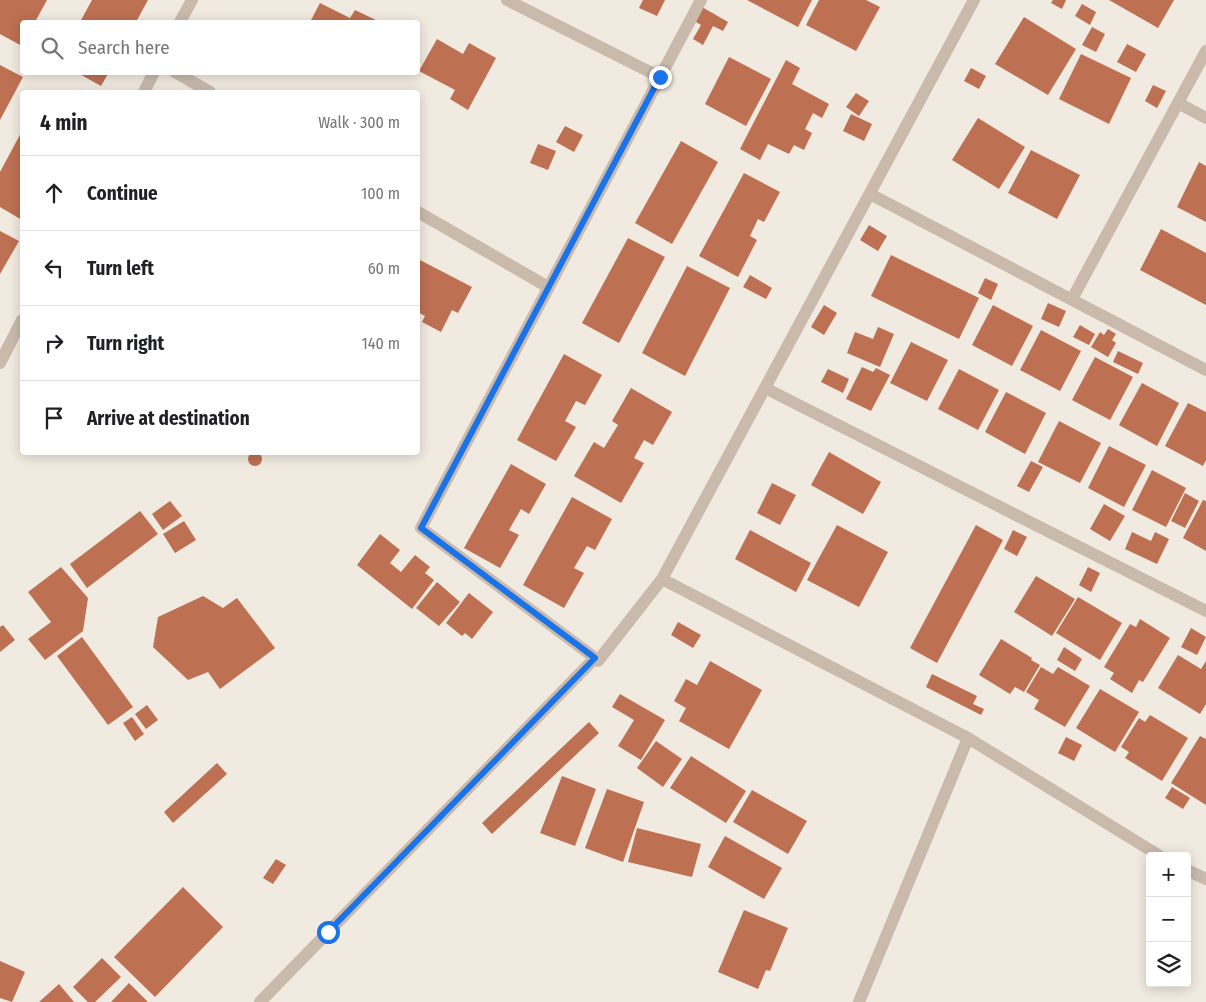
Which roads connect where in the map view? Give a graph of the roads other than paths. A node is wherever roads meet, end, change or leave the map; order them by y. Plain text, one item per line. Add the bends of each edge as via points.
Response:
1 (192, 0) edge
2 (507, 0) edge
3 (701, 0) edge
4 (974, 0) edge
5 (181, 20) edge
6 (1206, 51) edge
7 (152, 75) edge
8 (180, 75) edge
9 (660, 77) junction
10 (145, 90) edge
11 (206, 90) edge
12 (1178, 103) junction
13 (1206, 118) edge
14 (870, 194) junction
15 (420, 213) edge
16 (548, 287) junction
17 (1072, 299) junction
18 (20, 324) edge
19 (0, 363) edge
20 (1206, 370) edge
21 (765, 388) junction
22 (662, 579) junction
23 (1206, 611) edge
24 (595, 658) junction
25 (968, 738) junction
26 (1153, 852) edge
27 (1191, 872) edge
28 (1206, 879) edge
29 (260, 1002) edge
30 (859, 1002) edge

1 - 5 street
2 - 9 street
3 - 9 street
4 - 14 street
6 - 12 street
7 - 10 street
8 - 11 street
9 - 16 street
12 - 13 street
12 - 17 street
14 - 17 street
14 - 21 street
15 - 16 street
16 - 24 street via 421,528
17 - 20 street
18 - 19 street
21 - 22 street
21 - 23 street
22 - 24 street via 598,660
22 - 25 street
24 - 29 street
25 - 26 street
25 - 30 street
27 - 28 street

